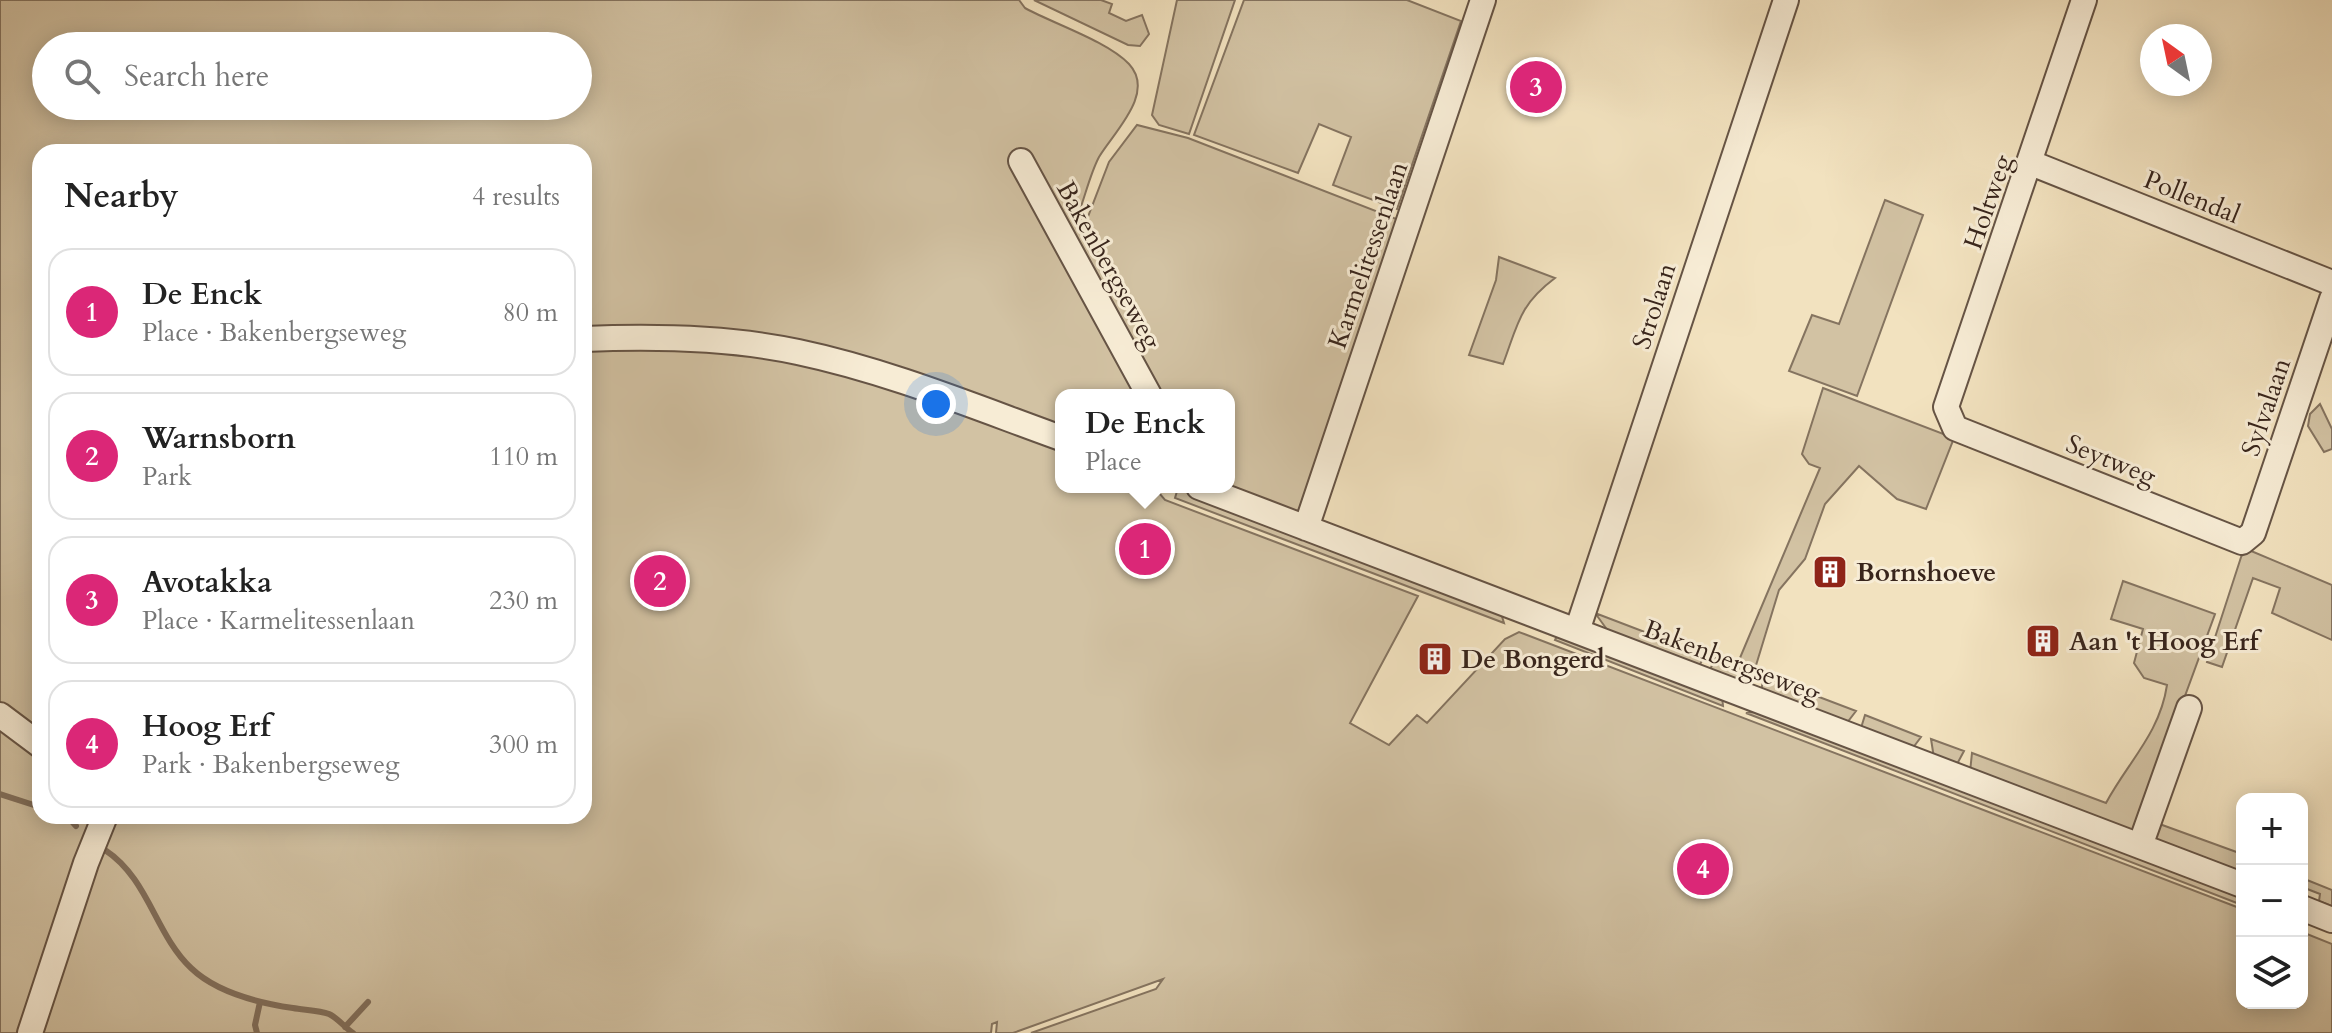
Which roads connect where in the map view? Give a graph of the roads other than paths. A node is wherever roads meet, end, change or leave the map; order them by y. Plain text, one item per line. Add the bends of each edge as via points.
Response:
1 (1483, 0) edge
2 (1786, 0) edge
3 (2084, 0) edge
4 (1021, 161) dead end
5 (2031, 163) junction
6 (2332, 283) edge
7 (2332, 299) edge
8 (592, 339) edge
9 (2325, 342) edge
10 (1146, 389) edge
11 (1950, 421) joint
12 (1055, 436) edge
13 (1216, 493) edge
14 (1306, 528) junction
15 (2253, 533) joint
16 (1577, 631) junction
17 (2189, 708) dead end
18 (0, 715) edge
19 (32, 739) edge
20 (102, 824) edge
21 (2140, 846) junction
22 (2236, 883) edge
23 (2308, 910) edge
24 (2332, 920) edge
25 (30, 1033) edge

1 - 14 street, Karmelitessenlaan
2 - 16 street, Strolaan
3 - 5 street, Holtweg
4 - 10 street, Bakenbergseweg
5 - 6 street, Pollendal
5 - 11 street, Holtweg via 1946,407
7 - 9 street, Sylvalaan
8 - 12 street via 670,338 798,352 930,390
9 - 15 street, Sylvalaan
11 - 15 street, Seytweg via 1955,428 2242,542
13 - 14 street, Bakenbergseweg
14 - 16 street, Bakenbergseweg
16 - 21 street, Bakenbergseweg
17 - 21 street
18 - 19 street
20 - 25 street
21 - 22 street, Bakenbergseweg
23 - 24 street

